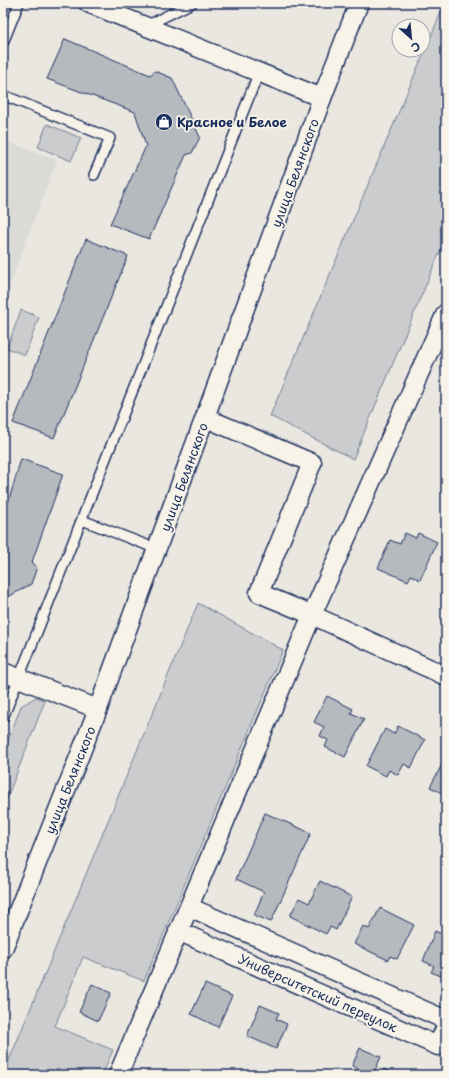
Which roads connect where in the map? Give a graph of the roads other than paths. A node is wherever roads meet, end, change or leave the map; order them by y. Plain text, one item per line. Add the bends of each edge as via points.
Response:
1 (19, 3) edge
2 (88, 3) edge
3 (192, 3) edge
4 (359, 3) edge
5 (6, 26) edge
6 (146, 26) junction
7 (3, 43) edge
8 (259, 72) junction
9 (3, 95) edge
10 (322, 98) junction
11 (94, 175) dead end
12 (446, 316) edge
13 (206, 418) junction
14 (82, 520) junction
15 (157, 549) junction
16 (312, 615) junction
17 (11, 676) edge
18 (446, 676) edge
19 (98, 709) junction
20 (3, 718) edge
21 (189, 907) junction
22 (178, 931) junction
23 (3, 949) edge
24 (446, 1020) edge
25 (446, 1026) edge
26 (118, 1075) edge

1 - 5 lane
2 - 6 street
3 - 6 lane
4 - 10 street, улица Белянского
5 - 7 lane
6 - 8 street
8 - 10 street
8 - 14 lane
9 - 11 lane via 110,138
10 - 13 street, улица Белянского
12 - 16 street
13 - 15 street, улица Белянского
13 - 16 street via 312,463 259,593
14 - 15 lane
14 - 17 lane
15 - 19 street, улица Белянского
16 - 18 street
16 - 21 street
17 - 19 street
17 - 20 lane
19 - 23 street, улица Белянского
21 - 22 street
21 - 24 street, Университетский переулок
22 - 25 street, Университетский переулок via 438,1046
22 - 26 street

